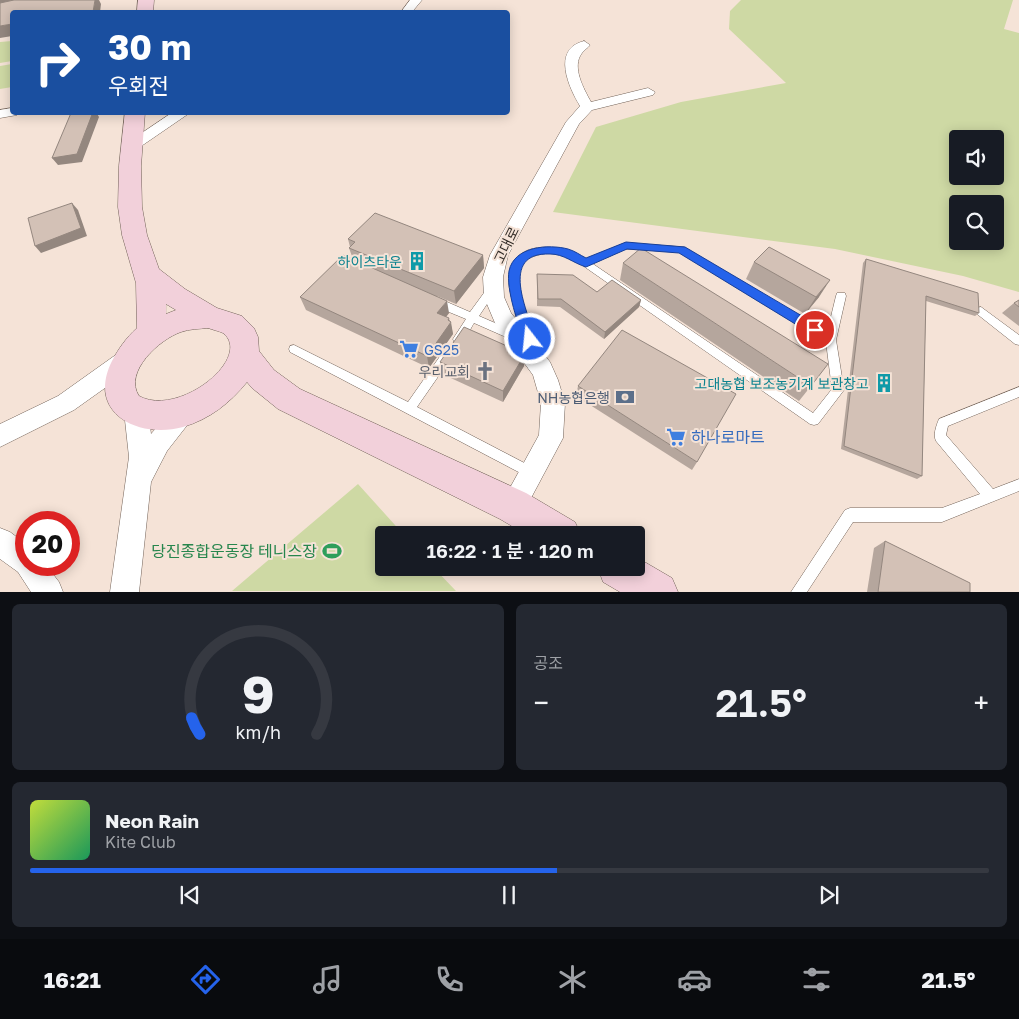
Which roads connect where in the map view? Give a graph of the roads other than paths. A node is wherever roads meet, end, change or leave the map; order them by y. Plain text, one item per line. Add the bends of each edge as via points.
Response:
1 (416, 0) edge
2 (408, 10) edge
3 (584, 45) dead end
4 (648, 92) dead end
5 (587, 106) junction
6 (135, 115) edge
7 (179, 115) edge
8 (132, 146) junction
9 (586, 263) junction
10 (148, 275) junction
11 (494, 286) junction
12 (841, 296) dead end
13 (430, 299) edge
14 (981, 311) edge
15 (208, 316) junction
16 (472, 318) junction
17 (152, 333) junction
18 (516, 337) junction
19 (831, 340) junction
20 (1019, 341) edge
21 (294, 349) dead end
22 (244, 354) junction
23 (535, 358) junction
24 (125, 361) junction
25 (1019, 392) edge
26 (214, 398) junction
27 (289, 399) junction
28 (66, 403) junction
29 (129, 404) junction
30 (410, 410) junction
31 (184, 412) junction
32 (0, 436) edge
33 (532, 473) junction
34 (1019, 485) edge
35 (137, 486) junction
36 (991, 496) junction
37 (513, 506) junction
38 (547, 526) edge
39 (0, 542) edge
40 (15, 553) edge
41 (37, 576) edge
42 (630, 576) edge
43 (49, 592) edge
44 (124, 592) edge
45 (658, 592) edge
46 (798, 592) edge

1 - 2 street
3 - 5 street via 574,54 572,63 573,83
4 - 5 street
5 - 11 street, 고대로 via 573,122 499,255
6 - 8 street
7 - 8 street
8 - 10 street via 131,215 136,244
9 - 19 lane via 626,246 681,249
9 - 19 lane via 814,420 838,390
9 - 23 lane via 567,253 549,250 530,253 516,266 514,286
10 - 15 street
10 - 17 street via 153,307
11 - 16 lane
11 - 18 street, 고대로 via 494,297 502,318
12 - 19 lane
13 - 16 lane
14 - 20 lane
15 - 17 street via 180,320
15 - 22 street via 228,322 238,330 244,341
16 - 18 lane
16 - 30 lane
17 - 24 street
18 - 23 street, 고대로
21 - 30 lane
22 - 26 street via 235,376
22 - 27 street via 264,379
23 - 33 street, 고대로 via 551,393 553,423 551,438
24 - 28 street
24 - 29 street via 118,383
25 - 36 lane via 943,424 940,437
26 - 27 street via 248,394
26 - 31 street
27 - 37 street
28 - 29 street via 109,394
28 - 32 street
29 - 31 street via 158,416
29 - 35 street via 141,457
30 - 33 lane
31 - 35 street via 158,443
33 - 37 street, 고대로
34 - 36 lane
35 - 44 street
36 - 46 lane via 942,515 850,515
37 - 38 street
39 - 40 street
41 - 43 street
42 - 45 street

